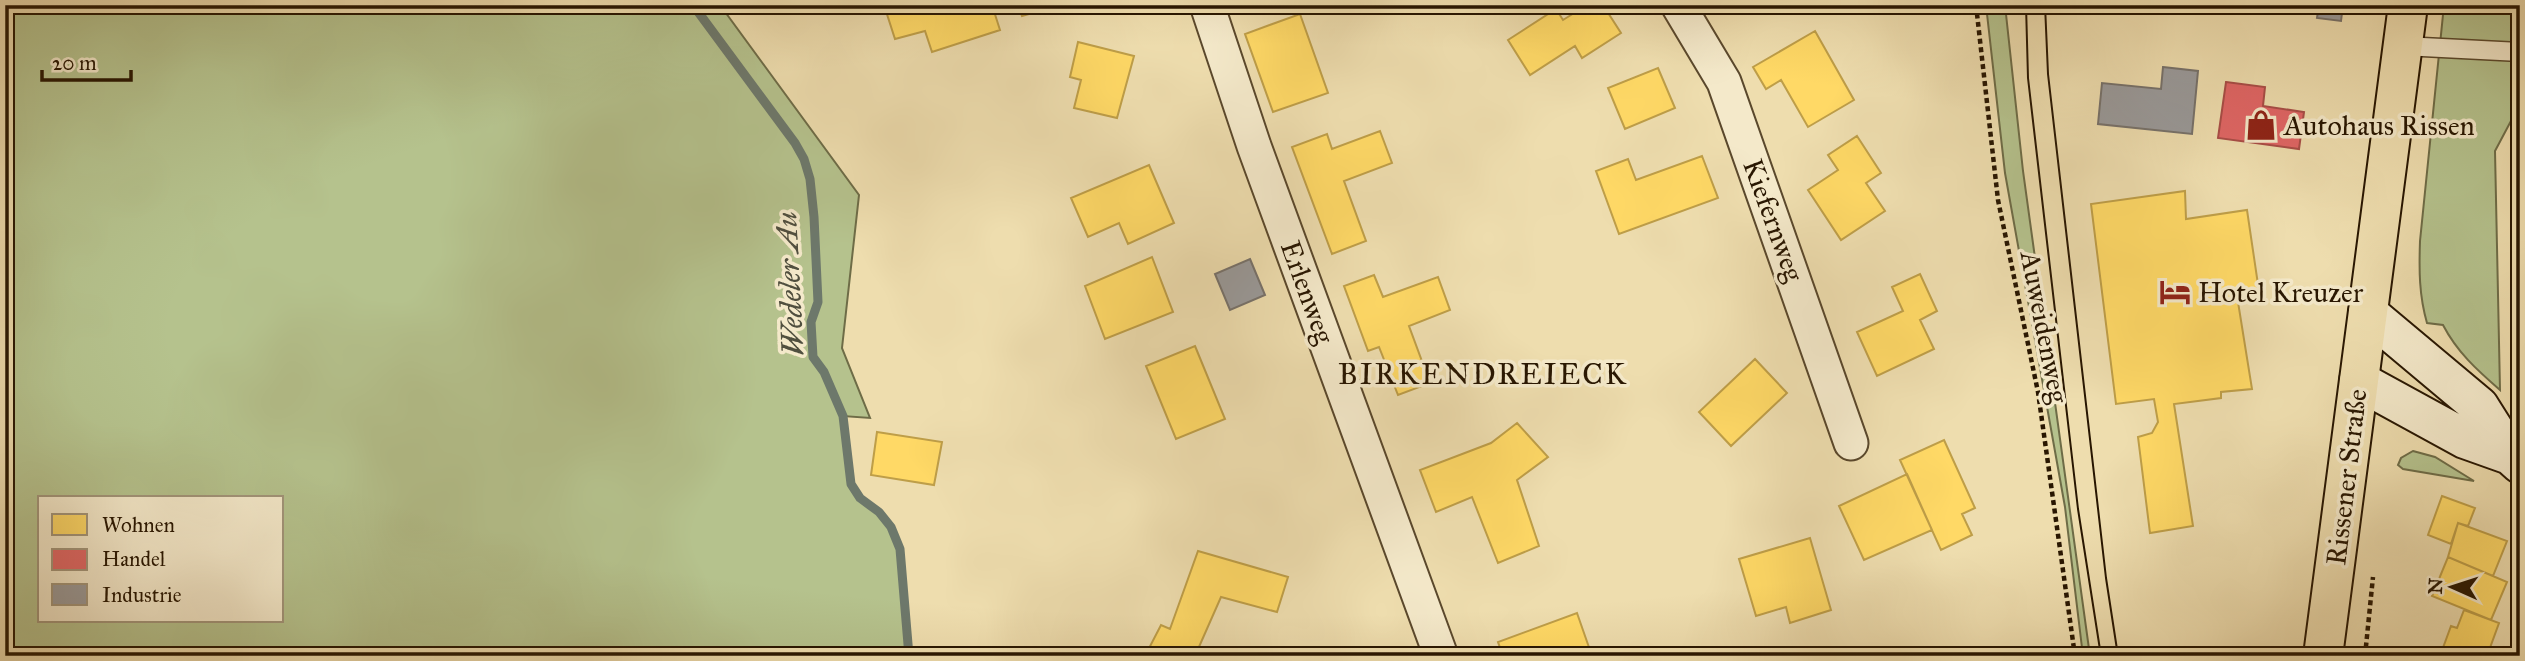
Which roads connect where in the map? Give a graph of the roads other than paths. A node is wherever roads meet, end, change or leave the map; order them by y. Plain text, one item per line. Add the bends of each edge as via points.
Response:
1 (1207, 5) edge
2 (1678, 5) edge
3 (2408, 5) edge
4 (2403, 46) junction
5 (2520, 52) edge
6 (2369, 305) junction
7 (2359, 381) junction
8 (1851, 443) dead end
9 (2515, 459) edge
10 (1441, 656) edge
11 (2323, 656) edge

1 - 10 street, Erlenweg
2 - 8 street, Kiefernweg via 1724,82
3 - 4 main road, Rissener Straße
4 - 5 lane
4 - 6 main road, Rissener Straße
6 - 7 main road, Rissener Straße
6 - 9 street via 2479,406
7 - 9 street via 2465,439
7 - 11 main road, Rissener Straße

